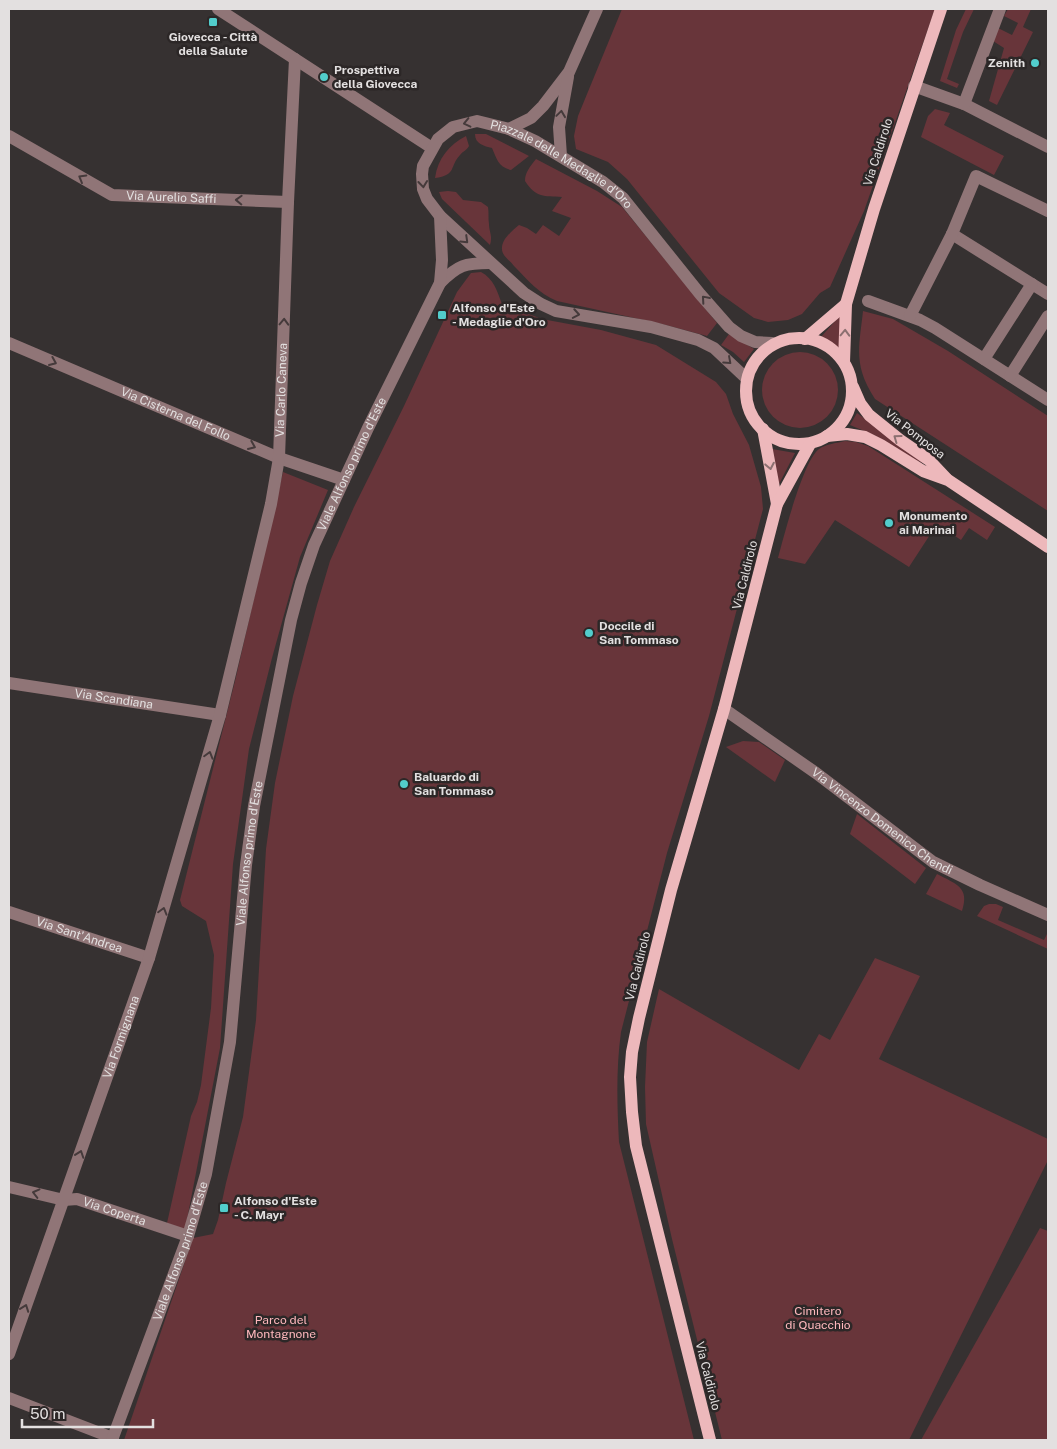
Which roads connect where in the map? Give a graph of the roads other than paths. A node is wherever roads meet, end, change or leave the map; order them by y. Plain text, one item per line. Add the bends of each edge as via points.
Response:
1 (218, 9) edge
2 (597, 9) edge
3 (941, 9) edge
4 (1000, 9) edge
5 (295, 59) junction
6 (569, 72) junction
7 (914, 86) junction
8 (964, 104) junction
9 (509, 130) junction
10 (9, 136) edge
11 (1048, 147) edge
12 (432, 148) junction
13 (561, 156) junction
14 (288, 202) junction
15 (1048, 211) edge
16 (440, 216) junction
17 (952, 234) junction
18 (490, 264) junction
19 (440, 283) junction
20 (1032, 284) junction
21 (1048, 294) edge
22 (868, 301) dead end
23 (846, 304) junction
24 (910, 316) junction
25 (1048, 316) edge
26 (805, 339) junction
27 (9, 343) edge
28 (772, 343) junction
29 (984, 359) junction
30 (844, 362) junction
31 (1010, 376) junction
32 (747, 379) junction
33 (851, 383) junction
34 (1048, 400) edge
35 (763, 429) junction
36 (827, 436) junction
37 (810, 444) junction
38 (280, 458) junction
39 (344, 480) junction
40 (948, 480) junction
41 (777, 504) junction
42 (1048, 547) edge
43 (9, 683) edge
44 (724, 709) junction
45 (220, 715) junction
46 (9, 912) edge
47 (1048, 915) edge
48 (149, 958) junction
49 (9, 1187) edge
50 (64, 1200) junction
51 (188, 1236) junction
52 (9, 1354) edge
53 (9, 1398) edge
54 (112, 1439) edge
55 (710, 1440) edge

1 - 5 street
2 - 6 street
3 - 7 main road, Via Caldirolo
4 - 8 street
5 - 12 street
5 - 14 street, Via Carlo Caneva
6 - 9 street via 531,118
13 -> 6 street via 559,127
7 - 8 street
7 - 23 main road, Via Caldirolo
8 - 11 street
9 -> 12 street, Piazzale delle Medaglie d'Oro via 485,122 469,122 445,132
9 - 13 street, Piazzale delle Medaglie d'Oro
14 -> 10 street, Via Aurelio Saffi via 112,195
12 -> 16 street, Piazzale delle Medaglie d'Oro via 422,174 423,189
28 -> 13 street, Piazzale delle Medaglie d'Oro via 756,342 729,327 623,198
38 -> 14 street, Via Carlo Caneva
15 - 17 street via 976,176
16 -> 18 street, Piazzale delle Medaglie d'Oro
16 - 19 street
17 - 20 street
17 - 24 street
18 - 19 street via 461,266
18 -> 32 street, Piazzale delle Medaglie d'Oro via 541,304 698,340 714,348
19 - 39 street, Viale Alfonso primo d'Este
20 - 21 street
20 - 29 street
22 - 24 street
23 - 26 main road
30 -> 23 main road, Via Caldirolo
24 - 29 street
25 - 31 street
26 - 28 main road, Via Caldirolo
26 - 30 main road, Via Caldirolo via 828,346
27 -> 38 street, Via Cisterna del Follo
28 - 32 main road, Via Caldirolo via 756,358
29 - 31 street
30 - 33 main road, Via Caldirolo
31 - 34 street
32 - 35 main road, Via Caldirolo via 749,409
33 - 36 main road, Via Caldirolo via 847,415
40 -> 33 main road, Via Pomposa via 929,460 869,416
35 - 37 main road, Via Caldirolo via 776,439 799,445
35 -> 41 main road, Via Caldirolo
36 - 37 main road, Via Caldirolo
36 - 40 main road, Via Pomposa via 847,434 865,437 923,471
37 - 41 main road, Via Caldirolo
38 - 39 street, Via Cisterna del Follo
38 - 45 street, Via Carlo Caneva
39 - 51 street, Viale Alfonso primo d'Este via 314,545 289,630 250,830 230,1042 206,1174
40 - 42 main road, Via Pomposa
41 - 44 main road, Via Caldirolo
43 - 45 street, Via Scandiana
44 - 47 street, Via Vincenzo Domenico Chendi via 816,773 933,862
44 - 55 main road, Via Caldirolo via 655,954 637,1026 630,1077 636,1146
48 -> 45 street, Via Formignana
46 - 48 street, Via Sant'Andrea
50 -> 48 street, Via Formignana
50 -> 49 street, Via Coperta
50 - 51 street, Via Coperta via 77,1199
52 -> 50 street, Via Formignana
51 - 54 street, Viale Alfonso primo d'Este
53 - 54 street

